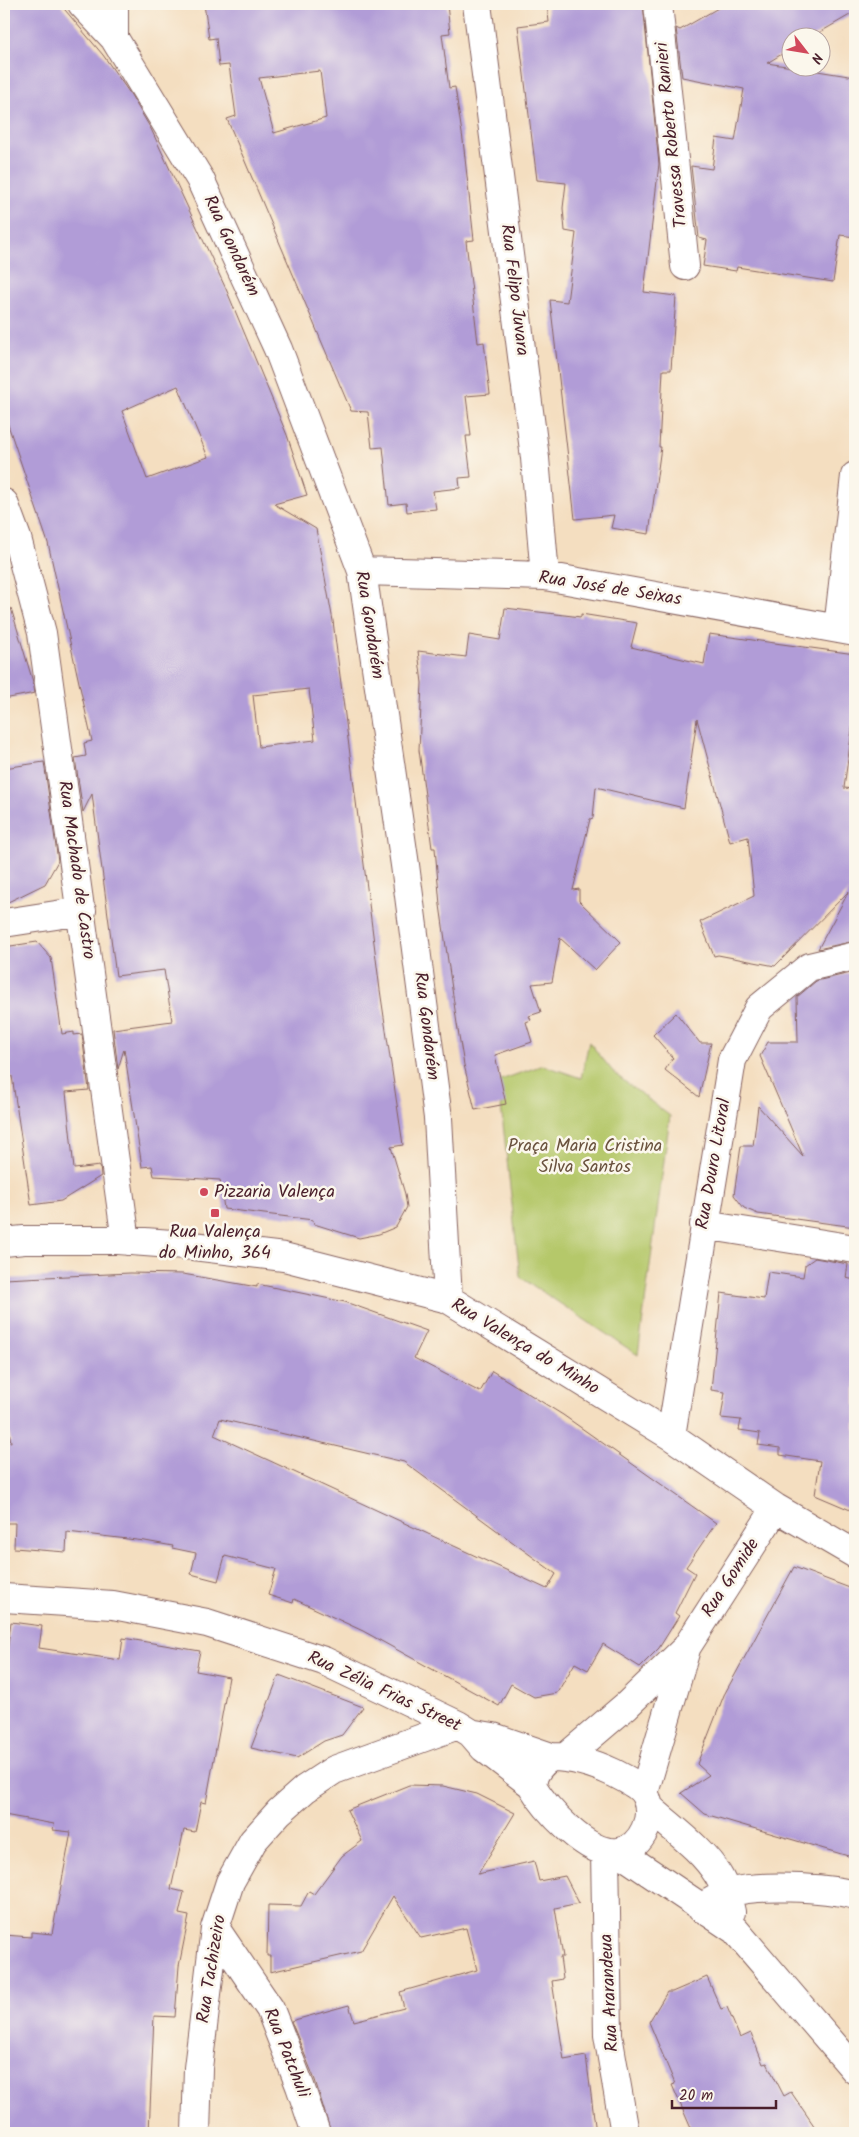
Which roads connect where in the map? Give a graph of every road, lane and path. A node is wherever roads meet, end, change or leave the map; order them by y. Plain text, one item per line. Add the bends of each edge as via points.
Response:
1 (82, 4) edge
2 (114, 4) edge
3 (477, 4) edge
4 (658, 4) edge
5 (114, 38) junction
6 (685, 266) dead end
7 (855, 476) edge
8 (4, 503) edge
9 (362, 571) junction
10 (545, 576) junction
11 (847, 631) edge
12 (82, 911) junction
13 (4, 923) edge
14 (855, 956) edge
15 (704, 1225) junction
16 (126, 1241) junction
17 (4, 1242) edge
18 (855, 1249) edge
19 (448, 1299) junction
20 (671, 1436) junction
21 (776, 1508) junction
22 (855, 1554) edge
23 (4, 1598) edge
24 (686, 1648) junction
25 (464, 1729) junction
26 (559, 1757) junction
27 (531, 1784) junction
28 (647, 1800) junction
29 (612, 1852) junction
30 (726, 1893) junction
31 (855, 1895) edge
32 (701, 1908) junction
33 (215, 1928) junction
34 (735, 1930) junction
35 (855, 2070) edge
36 (196, 2133) edge
37 (316, 2133) edge
38 (625, 2133) edge

1 - 5 street, Rua Gondarém
2 - 5 street
3 - 10 street, Rua Felipo Juvara via 535,458
4 - 6 street, Travessa Roberto Ranieri
5 - 9 street, Rua Gondarém via 200,180 278,349
7 - 11 street
8 - 12 street, Rua Machado de Castro via 17,538 42,633
9 - 10 street, Rua José de Seixas
9 - 19 street, Rua Gondarém via 438,1118
10 - 11 street, Rua José de Seixas
12 - 13 street
12 - 16 street, Rua Machado de Castro
14 - 15 street, Rua Douro Litoral via 809,967 759,1008 732,1060
15 - 18 street
15 - 20 street, Rua Douro Litoral
16 - 17 street, Rua Valença do Minho
16 - 19 street, Rua Valença do Minho via 284,1257
19 - 20 street, Rua Valença do Minho
20 - 21 street, Rua Valença do Minho
21 - 22 street, Rua Valença do Minho
21 - 24 street, Rua Gomide
23 - 25 street, Rua Zélia Frias Street via 113,1605 207,1623 324,1661
24 - 26 street, Rua Gomide via 627,1705
24 - 28 street, Rua Gomide
25 - 26 street, Rua Zélia Frias Street
25 - 27 street, Rua Zélia Frias Street
25 - 33 street, Rua Tachizeiro via 334,1770 304,1789 253,1842 230,1882
26 - 27 street via 542,1763
26 - 28 street via 582,1760 606,1769 622,1777
27 - 29 street via 558,1820 581,1839
28 - 29 street via 648,1823 642,1835 633,1845
28 - 30 street via 702,1856 718,1875
29 - 32 street
29 - 38 street, Rua Ararandeua via 608,2034
30 - 31 street via 767,1888 837,1890
30 - 32 street
30 - 34 street
32 - 34 street
33 - 36 street, Rua Tachizeiro via 198,2068
33 - 37 street, Rua Patchuli via 270,2009
34 - 35 street

